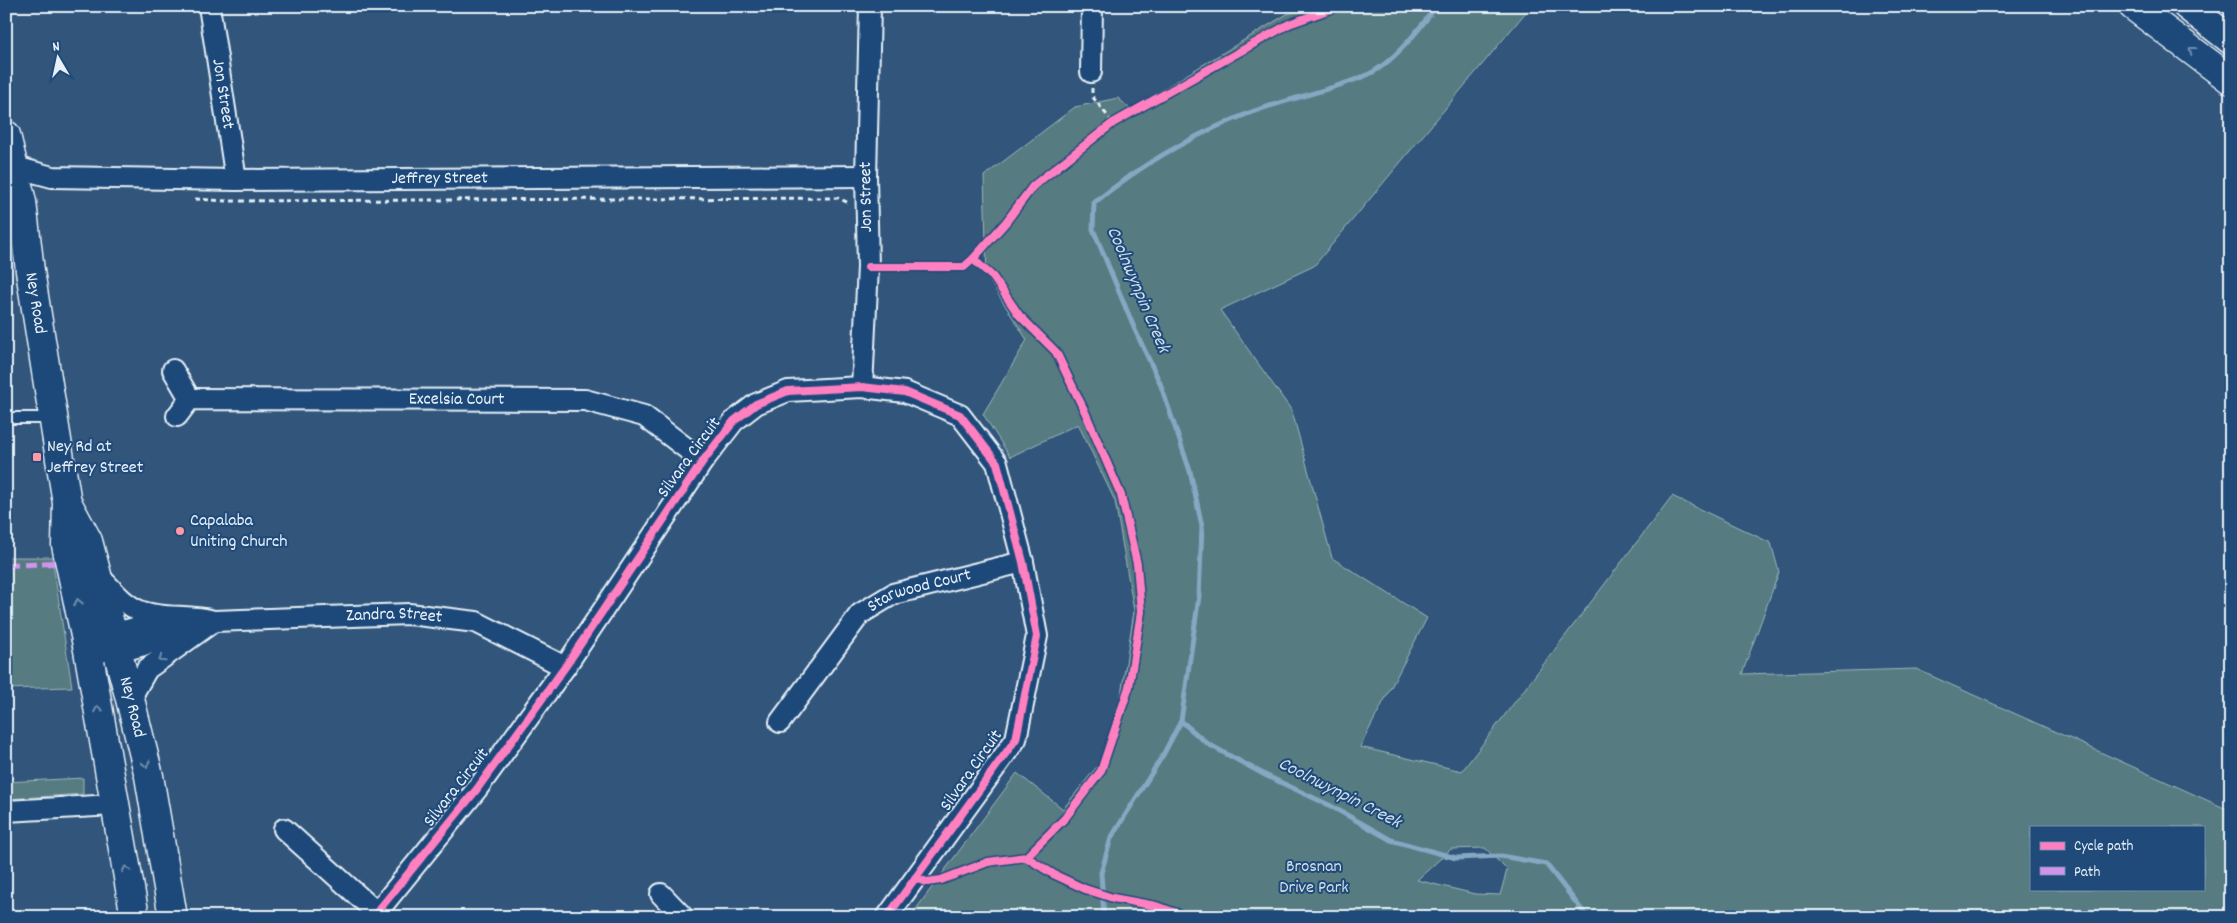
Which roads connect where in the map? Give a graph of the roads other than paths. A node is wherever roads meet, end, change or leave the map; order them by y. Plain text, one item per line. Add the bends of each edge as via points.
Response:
1 (209, 6) edge
2 (870, 6) edge
3 (1092, 6) edge
4 (2133, 6) edge
5 (2187, 6) edge
6 (2231, 40) edge
7 (1090, 72) road end
8 (2231, 80) edge
9 (6, 135) edge
10 (11, 165) edge
11 (866, 176) junction
12 (236, 180) junction
13 (173, 370) dead end
14 (862, 387) junction
15 (190, 399) junction
16 (177, 416) dead end
17 (6, 418) edge
18 (53, 418) junction
19 (703, 461) junction
20 (68, 503) junction
21 (1023, 562) junction
22 (97, 574) junction
23 (176, 617) junction
24 (207, 625) junction
25 (115, 643) junction
26 (88, 650) junction
27 (565, 667) junction
28 (130, 700) junction
29 (780, 722) dead end
30 (114, 805) junction
31 (6, 811) edge
32 (284, 830) dead end
33 (661, 894) dead end
34 (375, 915) edge
35 (134, 917) edge
36 (173, 917) edge
37 (682, 917) edge
38 (887, 917) edge

1 - 12 street, Jon Street
2 - 11 street, Jon Street
3 - 7 street
8 -> 4 main road
5 - 6 main road
9 - 10 main road, Ney Road
10 - 12 street, Jeffrey Street via 52,177
10 - 18 main road, Ney Road
11 - 12 street, Jeffrey Street
11 - 14 street, Jon Street via 868,267
13 - 15 street
14 - 19 street, Silvara Circuit via 788,391 756,404 734,421
14 - 21 street, Silvara Circuit via 905,392 960,415 997,464
15 - 16 street
15 - 19 street, Excelsia Court via 585,400 644,416
17 - 18 lane
18 - 20 main road, Ney Road
19 - 27 street, Silvara Circuit
20 - 22 main road, Ney Road via 88,541
26 -> 20 main road, Ney Road via 66,545
21 - 29 street, Starwood Court via 893,594 860,614
21 - 38 street, Silvara Circuit via 1037,636 1016,739
22 - 23 street, Zandra Street via 141,611
22 - 25 main road, Ney Road
23 - 24 street, Zandra Street via 196,616
23 - 25 street, Zandra Street
24 - 25 street, Zandra Street
24 - 27 street, Zandra Street via 408,614 476,622
24 -> 28 street via 147,669
25 - 26 street, Zandra Street
25 - 28 main road, Ney Road
30 -> 26 main road, Ney Road
27 - 34 street, Silvara Circuit via 477,789
28 -> 36 main road, Ney Road via 149,776
30 - 31 street
35 -> 30 main road, Ney Road
32 - 34 street
33 - 37 street

